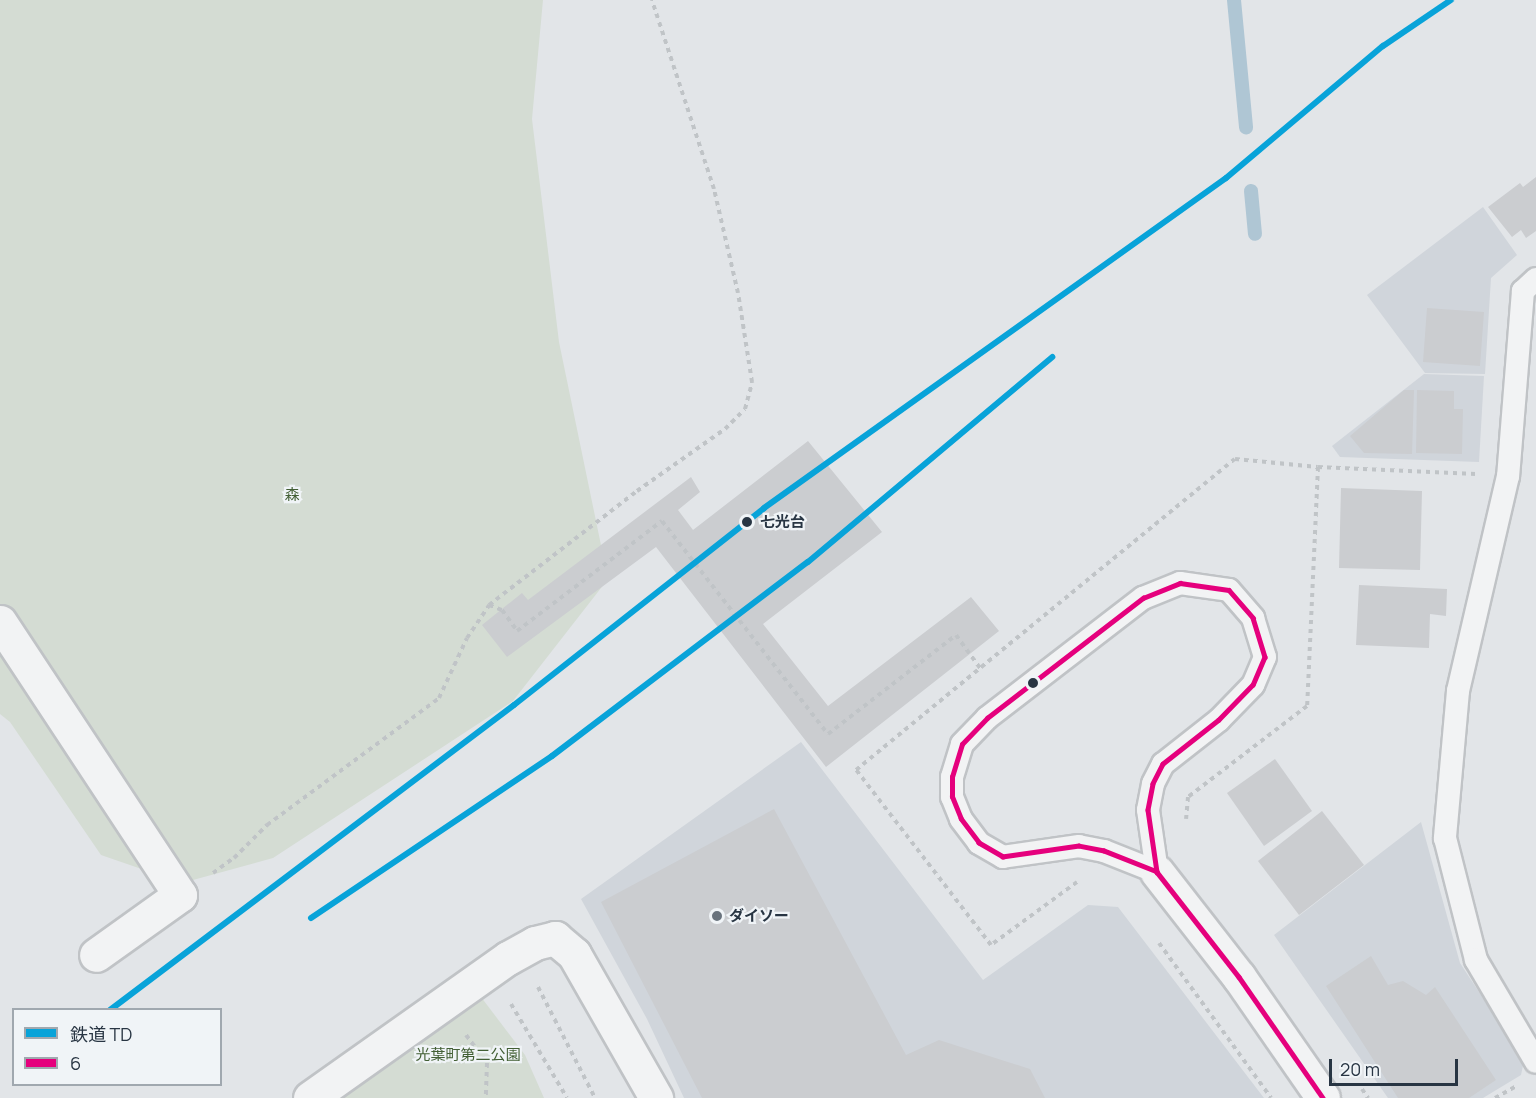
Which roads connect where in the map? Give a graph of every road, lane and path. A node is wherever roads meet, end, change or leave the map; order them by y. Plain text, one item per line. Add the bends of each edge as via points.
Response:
1 (652, 0) edge
2 (1536, 279) edge
3 (1318, 467) dead end
4 (1508, 476) junction
5 (489, 605) junction
6 (0, 622) edge
7 (980, 668) dead end
8 (1157, 872) junction
9 (180, 895) junction
10 (96, 955) dead end
11 (532, 976) dead end
12 (505, 994) dead end
13 (443, 1003) junction
14 (1536, 1062) edge
15 (1520, 1084) dead end
16 (310, 1098) edge
17 (486, 1098) edge
18 (567, 1098) edge
19 (595, 1098) edge
20 (656, 1098) edge
21 (1323, 1098) edge
22 (1495, 1098) edge

1 - 5 path via 714,189 738,293 752,382 745,410
2 - 4 lane via 1523,291
3 - 4 path
4 - 14 lane via 1458,691 1445,838 1476,960
5 - 7 path via 502,610 518,631 662,521 828,734 956,635
5 - 9 path via 467,638 439,698 267,825 234,858
6 - 9 street
8 - 8 lane via 1104,851 1079,846 1024,857 1003,857 979,843 961,819 952,797 952,777 962,744 987,718 1143,598 1180,583 1229,590 1253,618 1265,657 1253,685 1219,720 1162,764 1148,810
8 - 21 street via 1245,986
9 - 10 street
11 - 19 path
12 - 18 path
13 - 16 street
13 - 17 path via 487,1063
13 - 20 street via 526,948 555,939 574,954 638,1060
15 - 22 path

